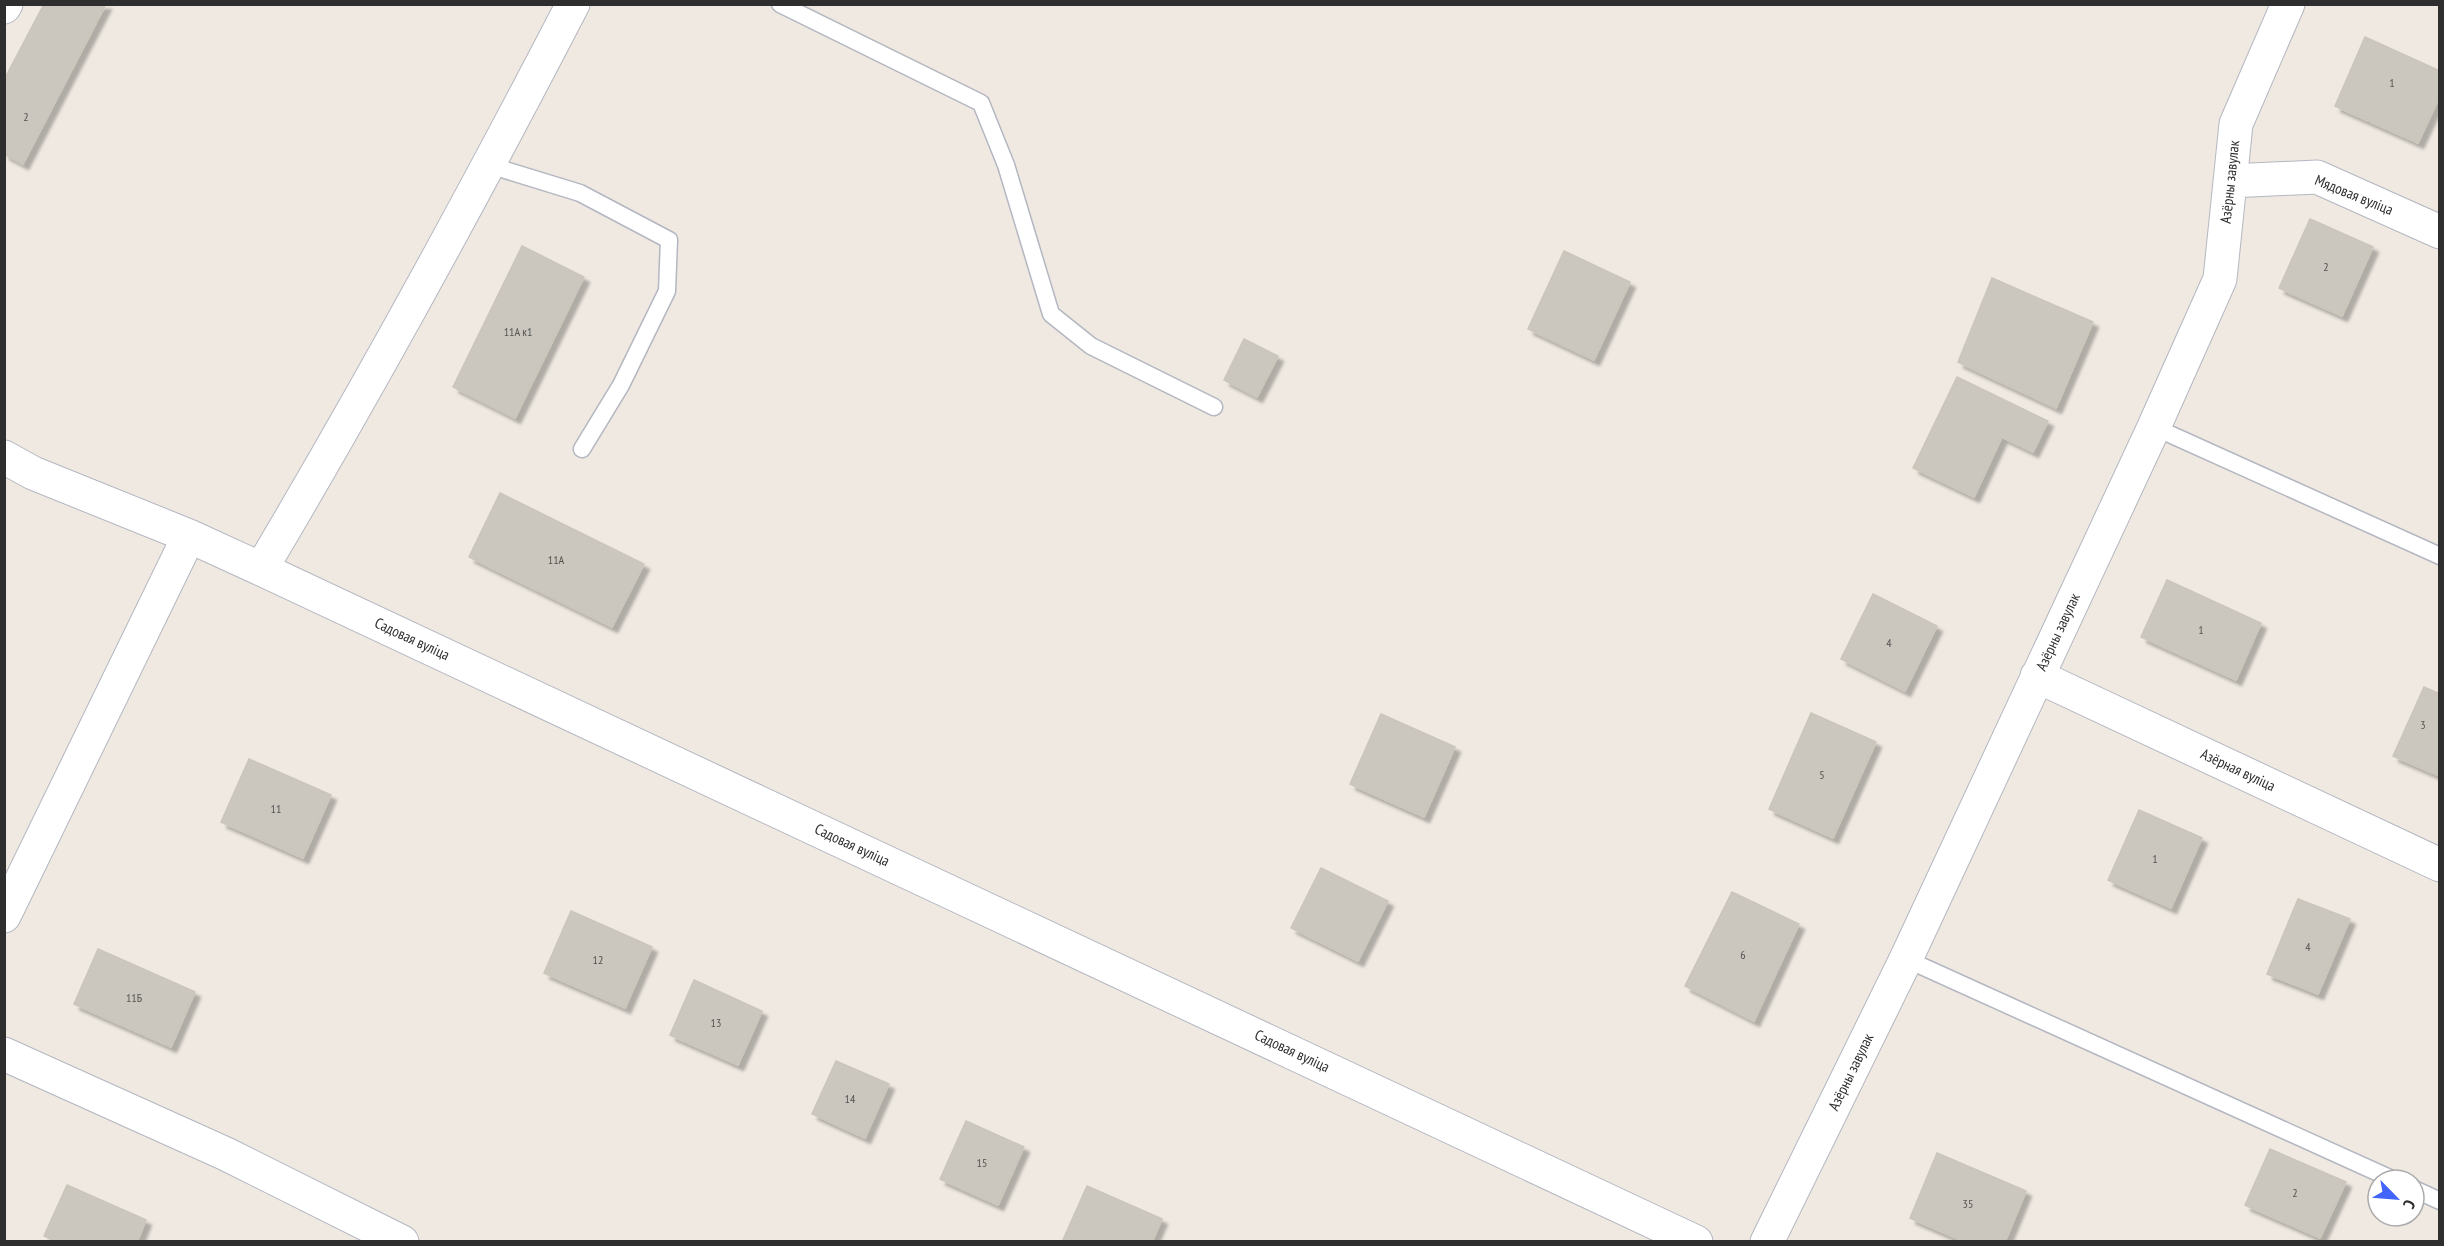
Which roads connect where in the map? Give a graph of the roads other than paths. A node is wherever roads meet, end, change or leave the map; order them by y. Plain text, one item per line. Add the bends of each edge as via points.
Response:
1 (573, 4) edge
2 (780, 4) edge
3 (2288, 4) edge
4 (489, 165) junction
5 (2229, 181) junction
6 (2439, 232) edge
7 (1214, 407) dead end
8 (2154, 427) junction
9 (582, 449) dead end
10 (4, 457) edge
11 (189, 536) junction
12 (2439, 556) edge
13 (261, 569) junction
14 (2037, 676) junction
15 (2439, 865) edge
16 (4, 916) edge
17 (1906, 959) junction
18 (4, 1054) edge
19 (2368, 1168) edge
20 (402, 1242) edge
21 (1696, 1242) edge
22 (1767, 1242) edge

1 - 4 street
2 - 7 lane via 981,103 1006,165 1050,314 1091,346
3 - 5 street, Азёрны завулак via 2236,124
4 - 9 lane via 580,193 669,240 667,291 621,385
4 - 13 street via 357,407
5 - 6 street, Мядовая вуліца via 2317,177
5 - 8 street, Азёрны завулак via 2220,279
8 - 12 lane
8 - 14 street, Азёрны завулак
10 - 11 street, Садовая вуліца via 33,473
11 - 13 street, Садовая вуліца
11 - 16 street
13 - 21 street, Садовая вуліца
14 - 15 street, Азёрная вуліца
14 - 17 street, Азёрны завулак
17 - 19 lane
17 - 22 street, Азёрны завулак
18 - 20 street via 226,1154

